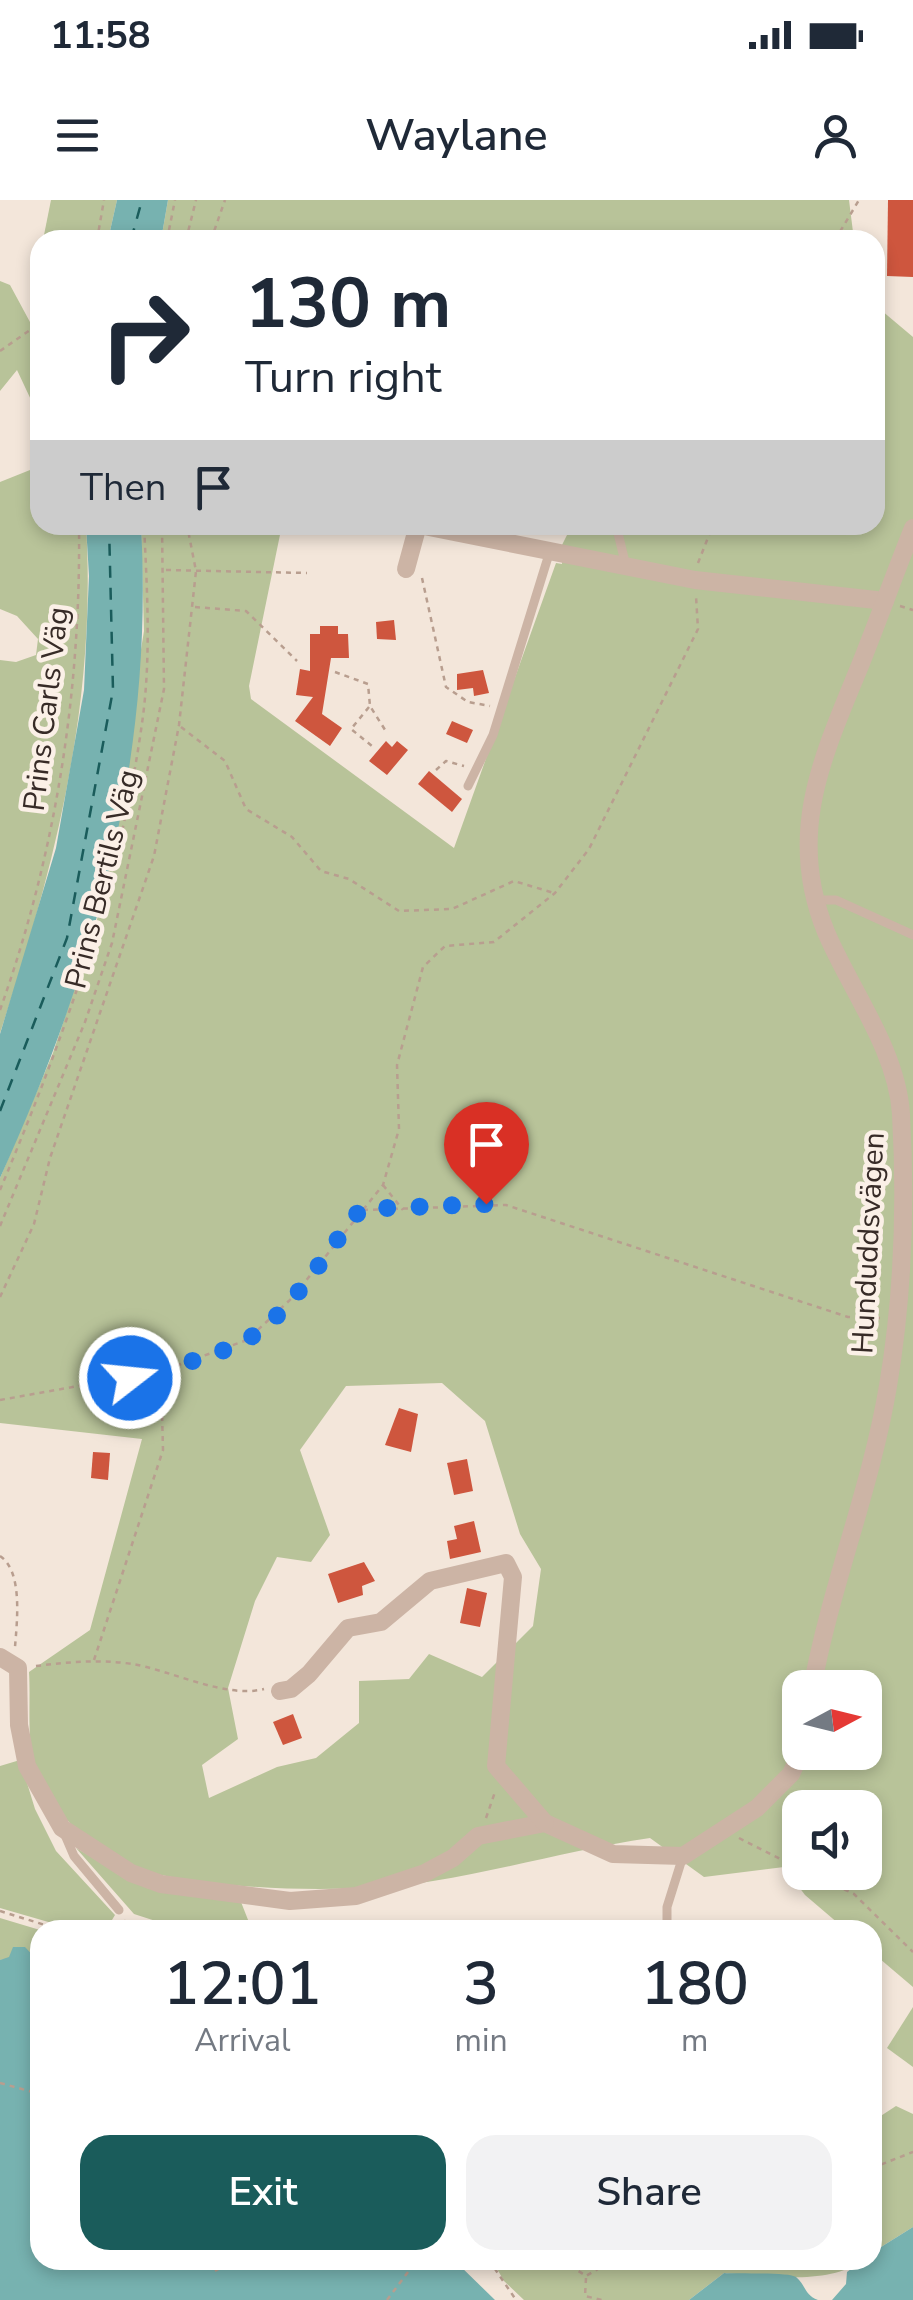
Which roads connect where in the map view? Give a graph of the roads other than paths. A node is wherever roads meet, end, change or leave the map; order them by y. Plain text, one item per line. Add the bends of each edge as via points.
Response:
1 (913, 528) edge
2 (415, 535) edge
3 (463, 535) edge
4 (618, 535) edge
5 (549, 554) junction
6 (627, 568) junction
7 (406, 569) road end
8 (884, 600) junction
9 (468, 786) dead end
10 (816, 900) junction
11 (913, 935) edge
12 (9, 1662) edge
13 (817, 1670) edge
14 (280, 1690) road end
15 (790, 1770) edge
16 (545, 1823) junction
17 (62, 1828) junction
18 (683, 1856) junction
19 (119, 1910) dead end
20 (667, 1920) edge

1 - 8 street, Hunduddsvägen
2 - 7 street
3 - 5 street
4 - 6 lane
5 - 6 street
5 - 9 lane via 502,705
6 - 8 street
8 - 10 street, Hunduddsvägen via 816,778 808,826
10 - 11 lane via 836,900
10 - 13 street, Hunduddsvägen via 894,1082 901,1109 902,1228 888,1386
12 - 17 street via 27,1766
14 - 16 street via 308,1674 348,1628 381,1622 430,1581 502,1562 513,1577 496,1766
15 - 18 street via 779,1788 725,1832
16 - 17 street via 478,1836 453,1858 356,1896 290,1901 161,1884 131,1873
16 - 18 street via 612,1854
17 - 19 lane via 74,1856
18 - 20 lane

